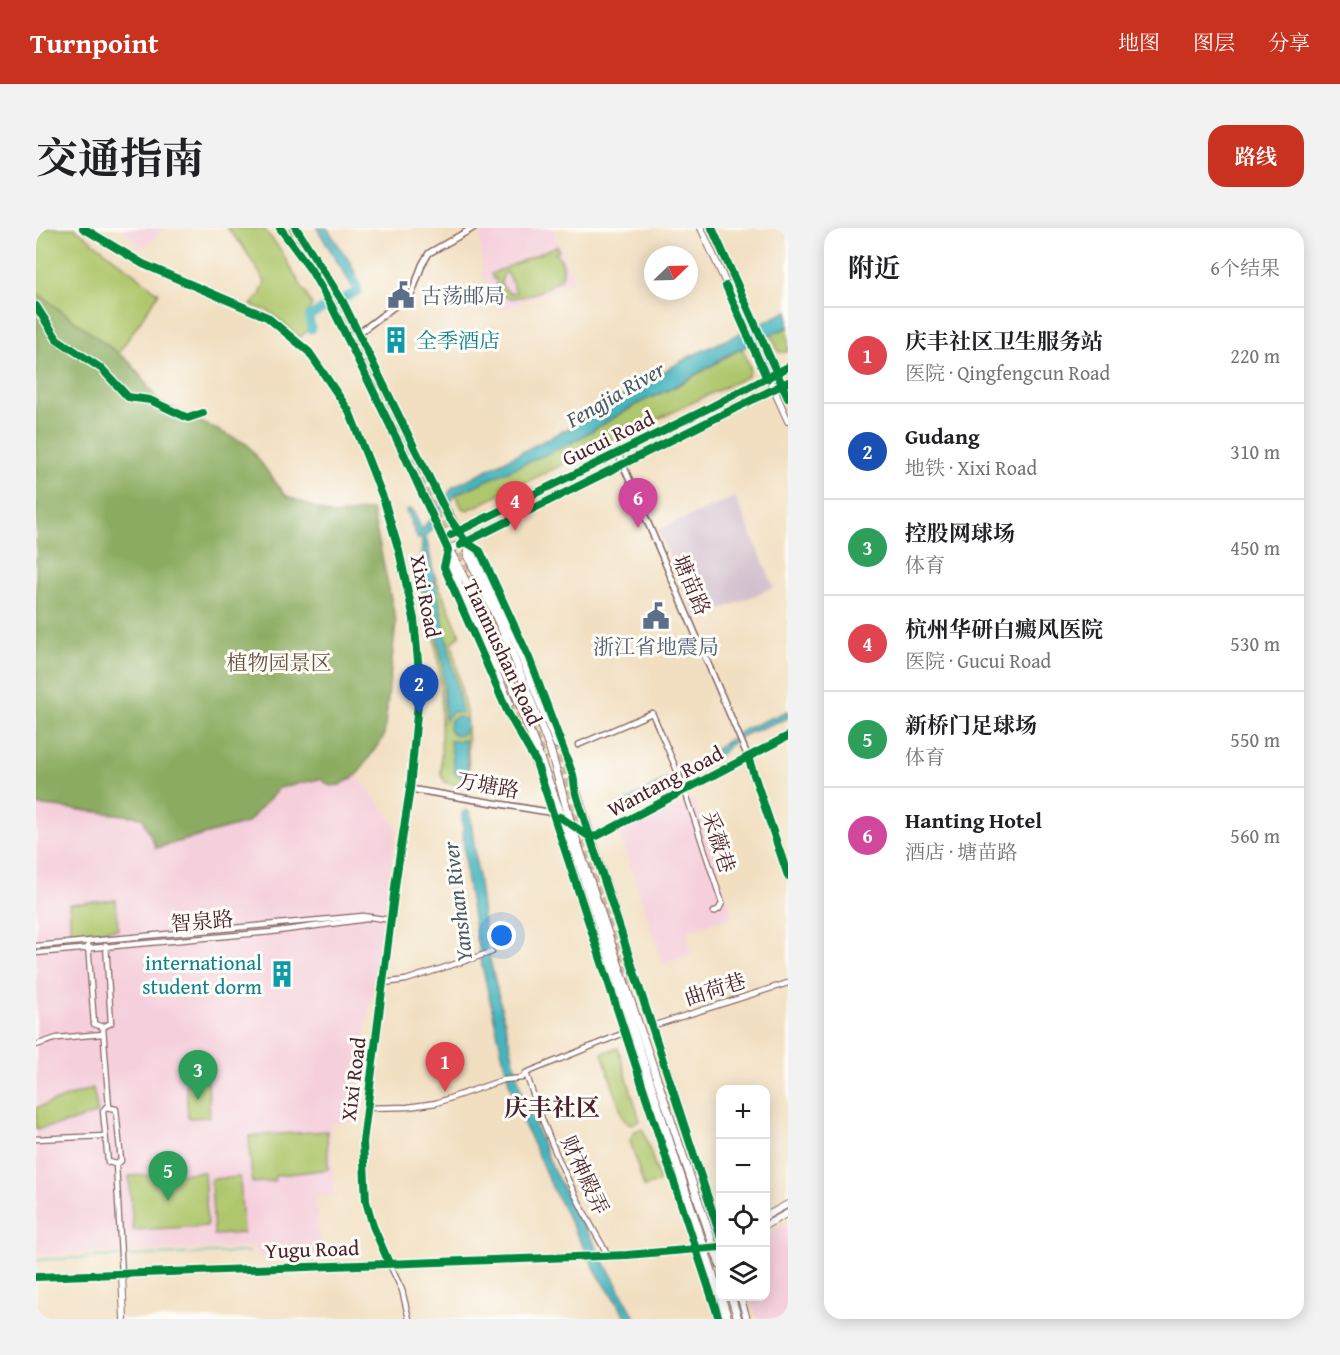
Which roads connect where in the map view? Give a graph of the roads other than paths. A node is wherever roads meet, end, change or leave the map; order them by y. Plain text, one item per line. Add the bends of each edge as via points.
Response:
1 (83, 228) edge
2 (280, 228) edge
3 (296, 228) edge
4 (473, 228) edge
5 (701, 228) edge
6 (712, 228) edge
7 (358, 333) junction
8 (788, 367) edge
9 (777, 373) junction
10 (767, 379) junction
11 (785, 383) edge
12 (772, 390) junction
13 (788, 398) edge
14 (788, 421) edge
15 (618, 453) junction
16 (623, 464) junction
17 (459, 531) junction
18 (443, 539) junction
19 (466, 542) junction
20 (448, 550) junction
21 (509, 703) tunnel mouth
22 (788, 736) edge
23 (556, 744) tunnel mouth
24 (578, 745) dead end
25 (748, 757) junction
26 (410, 789) junction
27 (685, 791) junction
28 (557, 815) junction
29 (572, 826) junction
30 (590, 837) junction
31 (788, 876) edge
32 (714, 912) dead end
33 (391, 920) junction
34 (105, 942) junction
35 (88, 944) junction
36 (36, 946) edge
37 (491, 952) dead end
38 (36, 953) edge
39 (788, 982) edge
40 (384, 983) junction
41 (652, 1026) junction
42 (103, 1027) junction
43 (624, 1033) junction
44 (103, 1034) junction
45 (36, 1045) edge
46 (526, 1073) junction
47 (109, 1107) junction
48 (367, 1108) junction
49 (105, 1136) junction
50 (36, 1139) edge
51 (115, 1164) junction
52 (788, 1204) edge
53 (770, 1213) edge
54 (788, 1213) edge
55 (770, 1222) edge
56 (716, 1224) edge
57 (716, 1246) edge
58 (706, 1248) junction
59 (697, 1251) junction
60 (605, 1255) junction
61 (389, 1263) junction
62 (123, 1274) junction
63 (36, 1277) edge
64 (716, 1280) edge
65 (723, 1301) edge
66 (733, 1301) edge
67 (742, 1301) edge
68 (124, 1319) edge
69 (410, 1319) edge
70 (719, 1319) edge
71 (728, 1319) edge
72 (738, 1319) edge
73 (747, 1319) edge

1 - 26 main road, Xixi Road via 143,264 275,322 309,352 342,399 384,500 414,619 420,682
2 - 18 main road, Tianmushan Road, bridge via 332,307
3 - 7 main road via 335,288
4 - 7 street via 429,254 412,293
5 - 10 main road
6 - 9 main road
7 - 17 main road, Tianmushan Road
8 - 9 main road, Gucui Road
9 - 10 main road, Gucui Road
9 - 11 main road
10 - 12 main road
10 - 15 main road, Gucui Road
11 - 12 main road, Gucui Road
11 - 13 main road
12 - 14 main road
12 - 16 main road, Gucui Road
15 - 16 street, 塘苗路
15 - 17 main road, Gucui Road
16 - 19 main road, Gucui Road
16 - 25 street, 塘苗路
17 - 18 main road, Gucui Road
17 - 19 main road, Tianmushan Road
18 - 20 main road, Tianmushan Road
19 - 20 main road, Gucui Road
19 - 23 highway via 516,642
19 - 29 main road, Tianmushan Road via 468,556 550,749
19 - 30 main road, Tianmushan Road via 480,551 529,658 573,774
20 - 21 highway via 462,596
20 - 28 main road, Tianmushan Road via 499,650
20 - 28 main road, Tianmushan Road via 444,567
22 - 25 street, Wantang Road
24 - 27 street, 采薇巷 via 652,713
25 - 27 street, Wantang Road
25 - 31 street
26 - 28 street, 万塘路
26 - 33 main road, Xixi Road
27 - 30 street, Wantang Road
27 - 32 street, 采薇巷 via 722,903
28 - 29 street, Wantang Road
28 - 43 main road, Tianmushan Road
28 - 58 main road, Tianmushan Road via 578,862
29 - 30 street, Wantang Road
29 - 57 main road, Tianmushan Road
30 - 41 main road, Tianmushan Road
33 - 34 street, 智泉路 via 370,918 271,932
33 - 40 main road, Xixi Road
34 - 35 street, 智泉路
34 - 42 street via 111,1023
35 - 36 street, 智泉路
35 - 38 street, 智泉路
35 - 42 street via 94,1024
37 - 40 street via 406,980
39 - 41 street, 曲荷巷
40 - 48 main road, Xixi Road
41 - 56 main road, Tianmushan Road
42 - 44 street
43 - 46 street
43 - 59 main road, Tianmushan Road
44 - 45 street via 57,1038
44 - 47 street
46 - 48 street via 522,1078 488,1084 430,1104
46 - 60 street, 财神殿弄 via 540,1117
47 - 49 street via 104,1110
47 - 51 street via 116,1109 120,1161
48 - 61 main road, Xixi Road via 363,1188
49 - 50 street
49 - 51 street via 108,1162
51 - 62 street
52 - 53 main road
54 - 55 main road
57 - 58 main road
58 - 59 main road
58 - 64 main road, Tianmushan Road
59 - 60 main road, Yugu Road
59 - 70 main road, Tianmushan Road
60 - 61 main road, Yugu Road
61 - 62 main road, Yugu Road
61 - 69 street
62 - 63 main road, Yugu Road
62 - 68 main road
65 - 71 main road, Tianmushan Road
66 - 72 main road
67 - 73 main road

